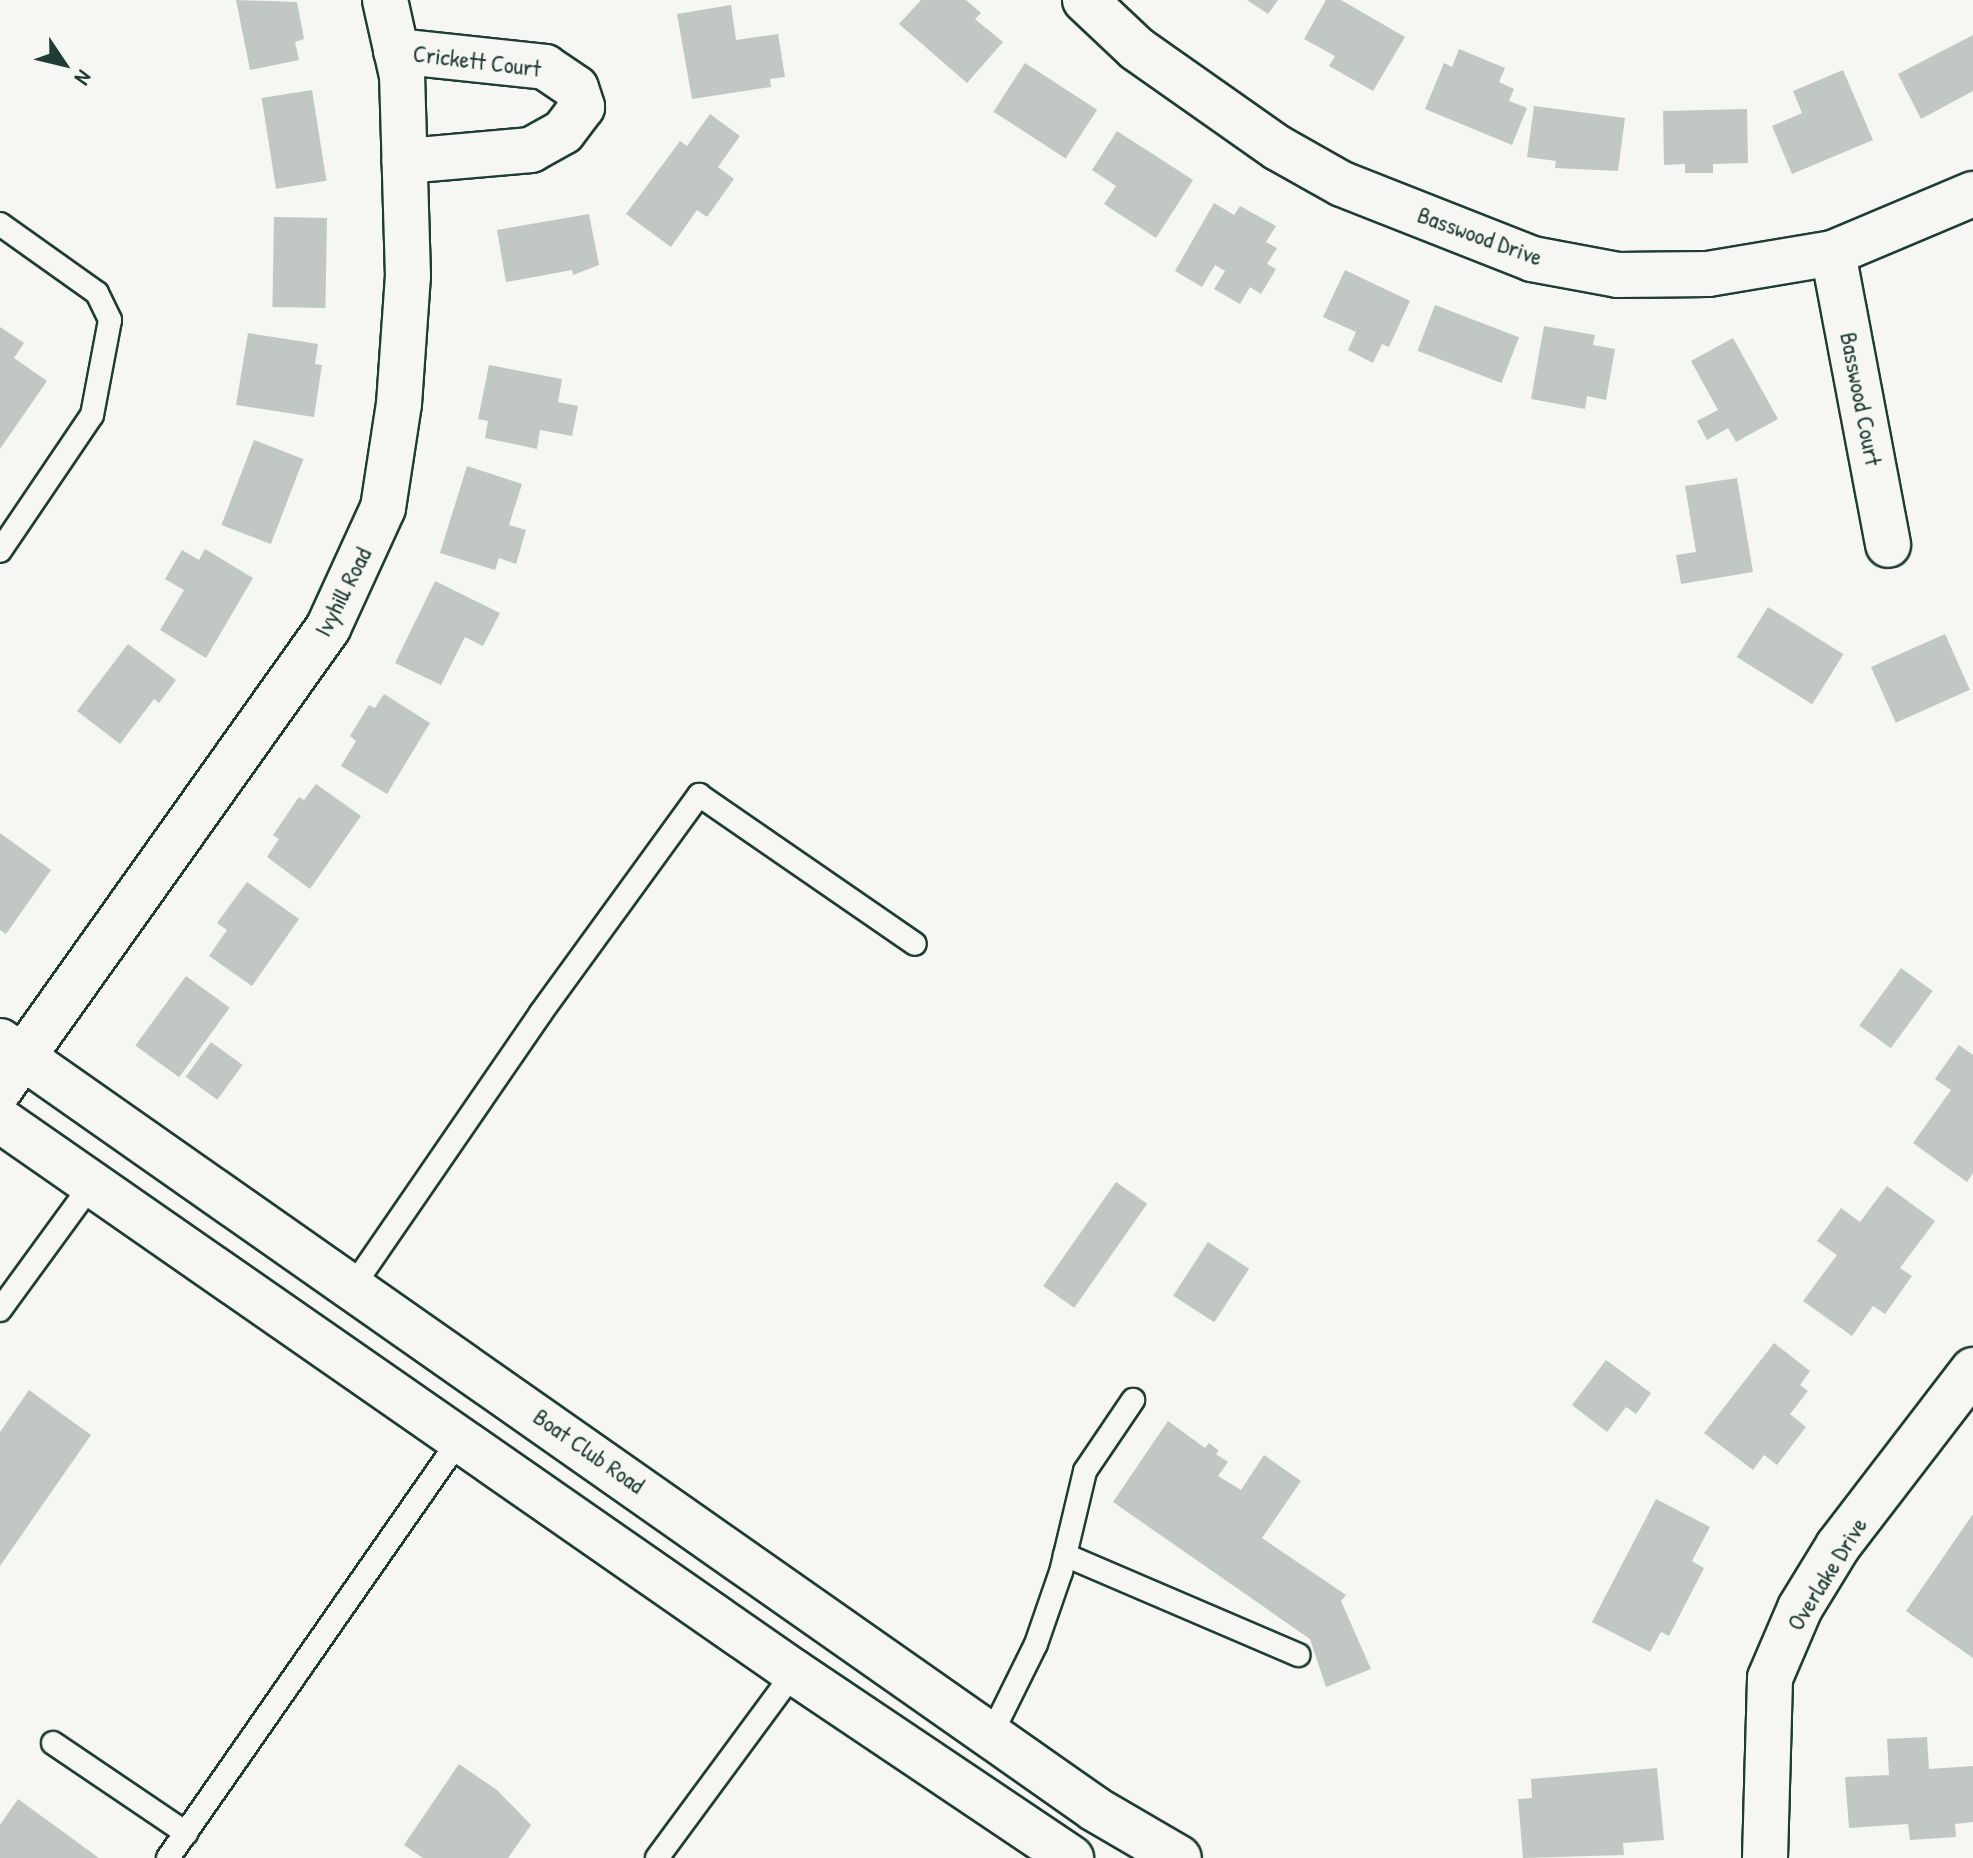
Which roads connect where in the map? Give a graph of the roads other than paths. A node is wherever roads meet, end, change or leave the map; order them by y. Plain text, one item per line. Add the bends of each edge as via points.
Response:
1 (385, 0) edge
2 (1085, 0) edge
3 (396, 51) junction
4 (404, 161) junction
5 (1973, 194) edge
6 (0, 224) edge
7 (1833, 253) junction
8 (1888, 545) dead end
9 (0, 551) edge
10 (915, 944) dead end
11 (8, 1063) edge
12 (0, 1120) edge
13 (92, 1184) junction
14 (354, 1285) junction
15 (0, 1310) edge
16 (1973, 1370) edge
17 (1133, 1400) dead end
18 (460, 1439) junction
19 (1065, 1555) junction
20 (1298, 1655) dead end
21 (794, 1672) junction
22 (991, 1735) junction
23 (53, 1743) dead end
24 (186, 1833) junction
25 (168, 1858) edge
26 (657, 1858) edge
27 (1071, 1858) edge
28 (1179, 1858) edge
29 (1765, 1858) edge

1 - 3 street, Ivyhill Road
2 - 7 street, Basswood Drive via 1137,49 1278,148 1342,184 1532,259 1618,275 1708,274
3 - 4 street, Ivyhill Road
3 - 4 street, Crickett Court via 545,67 576,88 582,107 563,132 531,150
4 - 11 street, Ivyhill Road via 408,276 399,404 383,508 359,569 328,628
5 - 7 street, Basswood Drive
6 - 9 lane via 97,293 110,320 92,415
7 - 8 street, Basswood Court
10 - 14 lane via 699,795
11 - 14 street, Boat Club Road
12 - 13 street
13 - 15 lane
13 - 18 street
14 - 22 street, Boat Club Road
16 - 29 street, Overlake Drive via 1838,1546 1800,1608 1770,1678
17 - 19 lane via 1085,1471
18 - 21 street
18 - 24 lane
19 - 20 lane
19 - 22 lane via 1016,1692
21 - 26 lane
21 - 27 street
22 - 28 street, Boat Club Road via 1095,1809
23 - 24 lane
24 - 25 lane

